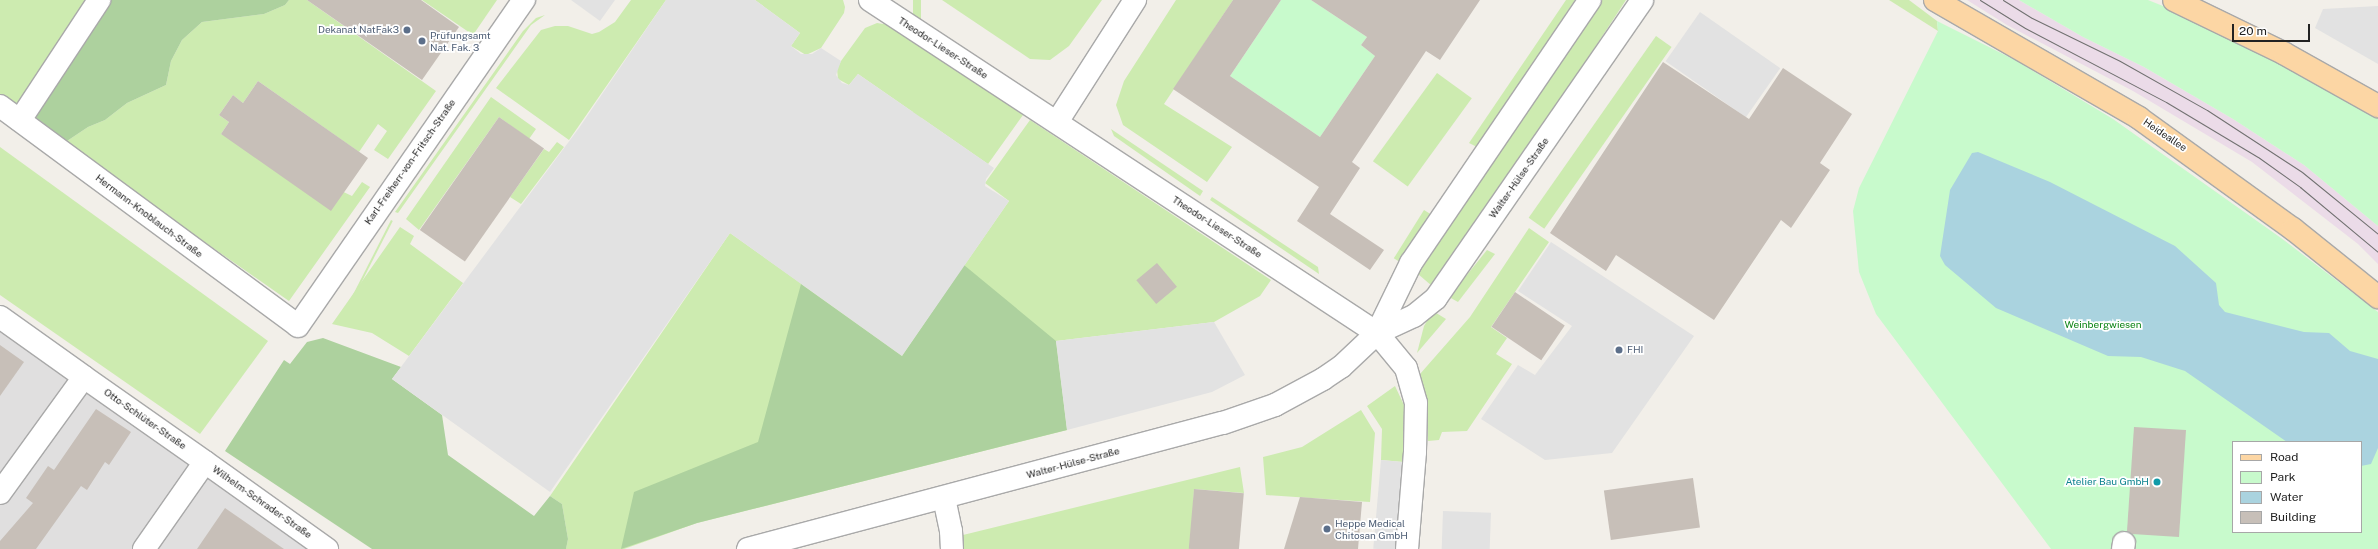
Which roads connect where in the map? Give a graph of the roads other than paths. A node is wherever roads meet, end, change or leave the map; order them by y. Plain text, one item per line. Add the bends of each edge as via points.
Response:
1 (99, 0) edge
2 (524, 0) edge
3 (870, 0) edge
4 (1135, 0) edge
5 (1590, 0) edge
6 (1642, 0) edge
7 (1935, 0) edge
8 (2174, 0) edge
9 (0, 106) edge
10 (2378, 106) edge
11 (20, 120) junction
12 (1057, 122) junction
13 (2378, 297) edge
14 (0, 317) edge
15 (298, 326) joint
16 (1377, 333) junction
17 (84, 377) junction
18 (205, 462) junction
19 (0, 493) edge
20 (944, 498) junction
21 (144, 549) edge
22 (328, 549) edge
23 (748, 549) edge
24 (952, 549) edge
25 (1407, 549) edge

1 - 11 street
2 - 15 street, Karl-Freiherr-von-Fritsch-Straße
3 - 12 street, Theodor-Lieser-Straße
4 - 12 street
5 - 16 street, Walter-Hülse-Straße via 1411,263
6 - 16 street, Walter-Hülse-Straße via 1436,298 1414,316
7 - 13 main road, Heideallee via 2139,118 2293,228
8 - 10 main road via 2285,54
9 - 11 street, Hermann-Knoblauch-Straße
11 - 15 street, Hermann-Knoblauch-Straße
12 - 16 street, Theodor-Lieser-Straße
14 - 17 street, Otto-Schlüter-Straße
16 - 20 street, Walter-Hülse-Straße via 1341,367 1324,379 1291,398 1255,413
16 - 25 street, Theodor-Lieser-Straße via 1406,368 1416,403 1415,452
17 - 18 street, Otto-Schlüter-Straße
17 - 19 street
18 - 21 street, Wilhelm-Schrader-Straße
18 - 22 street, Wilhelm-Schrader-Straße
20 - 23 street, Walter-Hülse-Straße
20 - 24 street

